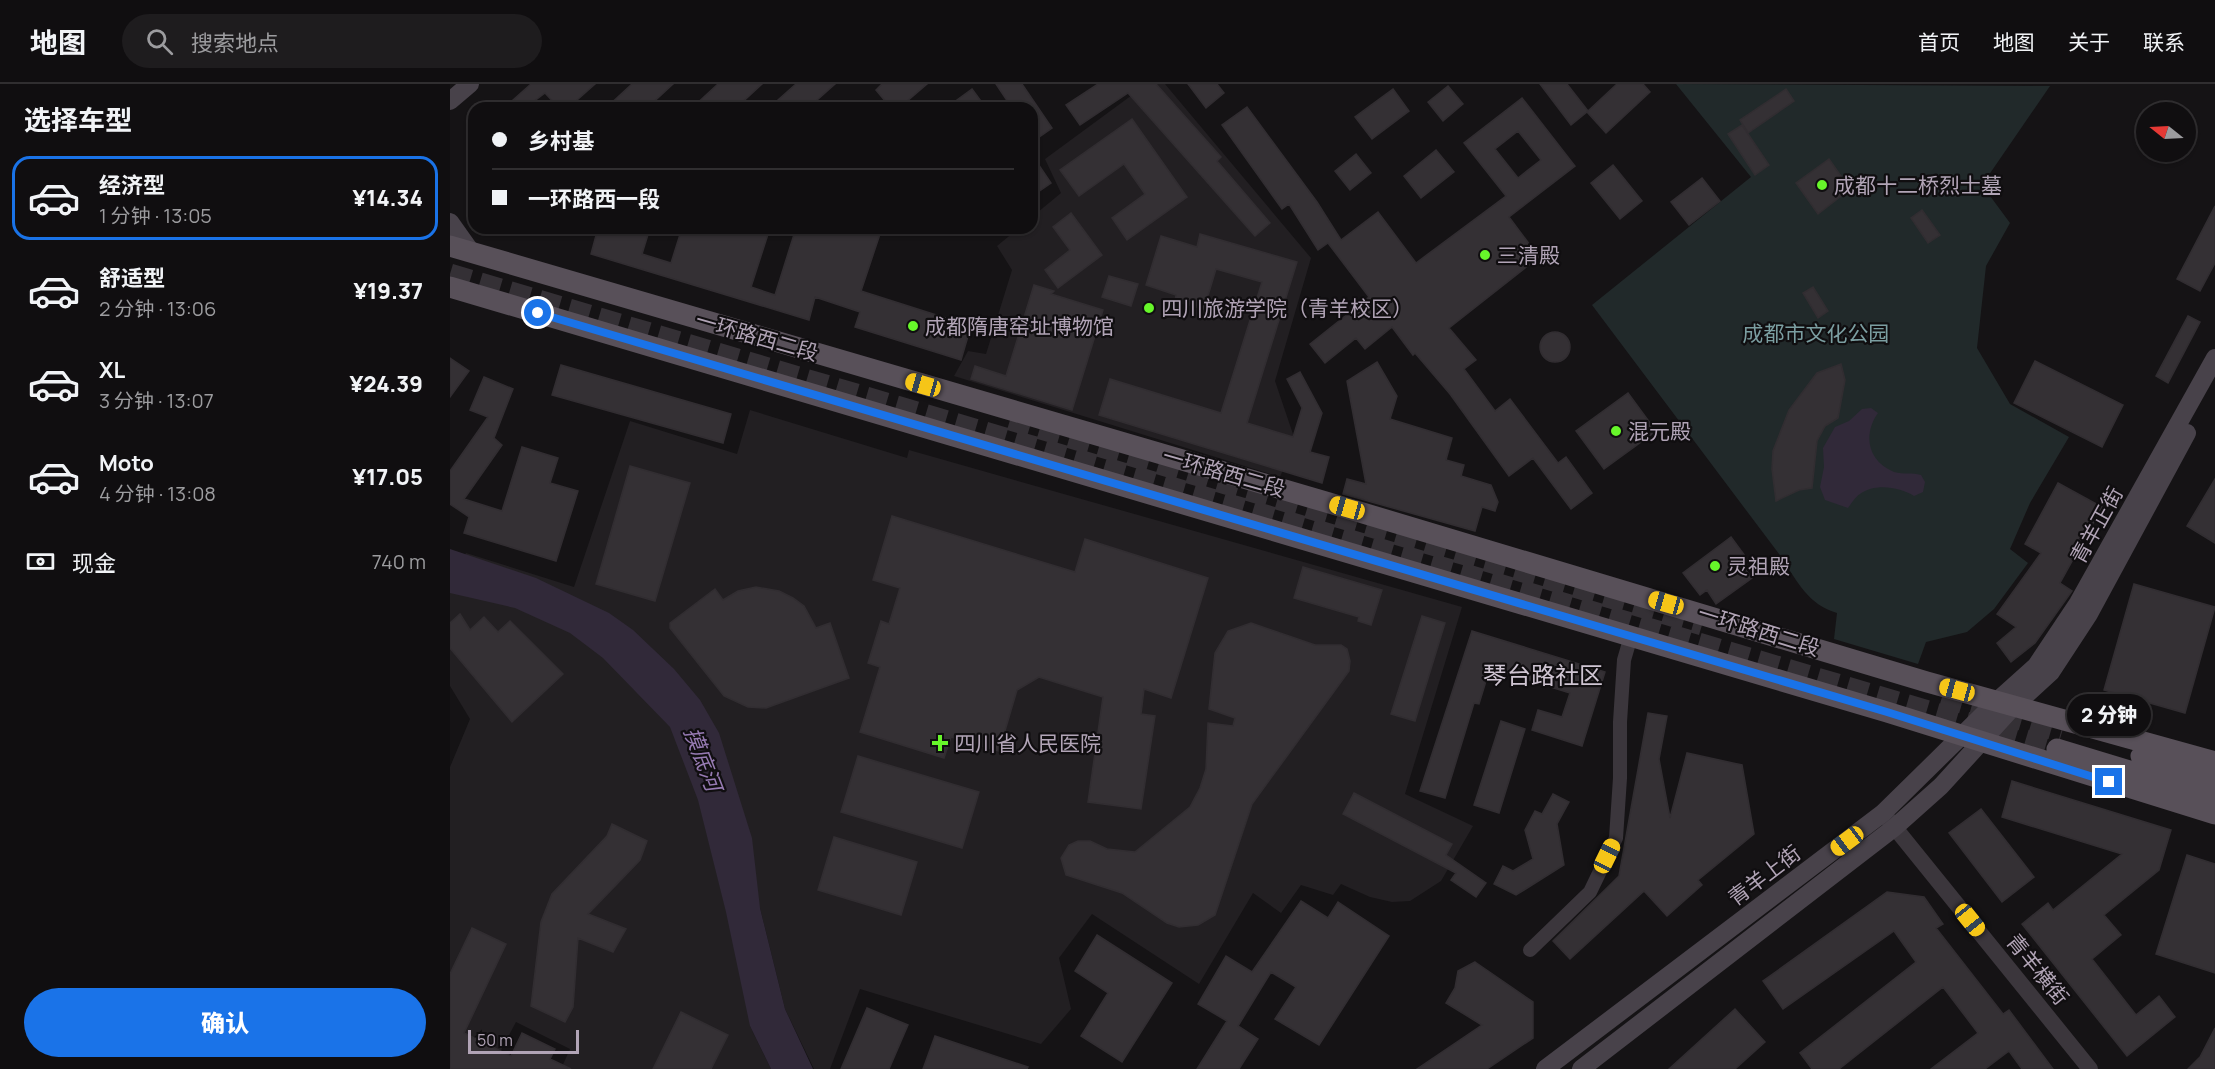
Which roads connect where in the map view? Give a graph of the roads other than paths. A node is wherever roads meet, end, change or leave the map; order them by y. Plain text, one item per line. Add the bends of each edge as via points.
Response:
1 (470, 84) edge
2 (450, 101) edge
3 (450, 222) edge
4 (450, 246) edge
5 (472, 253) junction
6 (450, 287) edge
7 (2215, 358) edge
8 (2215, 382) edge
9 (1631, 636) junction
10 (2005, 703) junction
11 (1962, 735) junction
12 (1983, 742) junction
13 (2215, 762) edge
14 (2215, 778) edge
15 (2215, 797) edge
16 (1883, 813) junction
17 (2215, 814) edge
18 (1895, 827) junction
19 (1530, 950) dead end
20 (1545, 1069) edge
21 (1581, 1069) edge
22 (2090, 1069) edge

1 - 2 main road
3 - 5 main road
4 - 5 main road, 一环路西二段
5 - 10 main road, 一环路西二段
6 - 9 main road, 一环路西二段
7 - 10 main road, 青羊正街 via 2078,603 2036,666
8 - 10 main road, 青羊正街 via 2089,614 2051,672
9 - 11 main road, 一环路西二段
9 - 19 street via 1624,660 1616,838 1590,891
10 - 11 main road, 青羊上街
10 - 12 main road, 青羊上街
10 - 13 main road, 一环路西二段
11 - 12 main road, 一环路西二段
11 - 16 main road, 青羊上街
12 - 17 main road, 一环路西二段
12 - 18 main road, 青羊上街
14 - 15 main road via 2060,741
16 - 18 street, 青羊横街
16 - 20 main road, 青羊上街
18 - 21 main road, 青羊上街
18 - 22 street, 青羊横街

